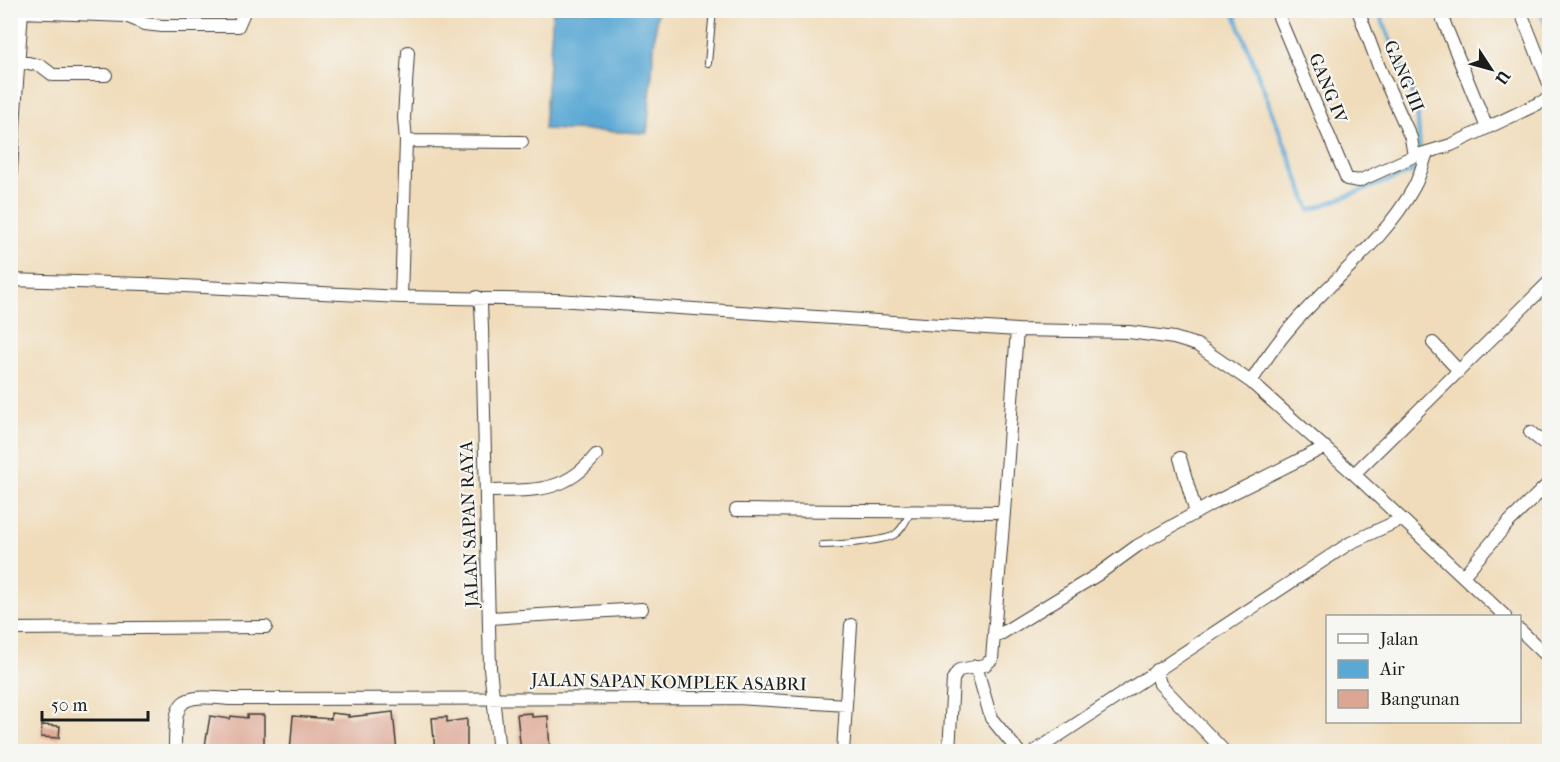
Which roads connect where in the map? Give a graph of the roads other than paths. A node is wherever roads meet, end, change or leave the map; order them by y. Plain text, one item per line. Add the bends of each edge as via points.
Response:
1 (245, 10) edge
2 (713, 10) edge
3 (1276, 10) edge
4 (1358, 10) edge
5 (1438, 10) edge
6 (1520, 10) edge
7 (22, 11) edge
8 (408, 52) dead end
9 (20, 62) junction
10 (708, 63) dead end
11 (106, 75) dead end
12 (1550, 86) edge
13 (1550, 98) edge
14 (1487, 128) junction
15 (406, 141) junction
16 (522, 142) dead end
17 (1427, 152) junction
18 (1414, 156) junction
19 (12, 159) edge
20 (10, 184) edge
21 (10, 280) edge
22 (1550, 281) edge
23 (401, 297) junction
24 (477, 297) junction
25 (1017, 330) junction
26 (1433, 343) dead end
27 (1459, 371) junction
28 (1251, 382) junction
29 (1530, 432) dead end
30 (1325, 447) junction
31 (1550, 448) edge
32 (597, 455) dead end
33 (1180, 458) dead end
34 (1354, 474) junction
35 (1550, 482) edge
36 (487, 491) junction
37 (736, 510) dead end
38 (911, 512) junction
39 (1004, 512) junction
40 (1196, 513) junction
41 (1401, 519) junction
42 (822, 545) dead end
43 (1463, 576) junction
44 (642, 609) dead end
45 (1504, 615) edge
46 (490, 618) junction
47 (851, 625) dead end
48 (266, 627) dead end
49 (10, 629) edge
50 (1521, 631) edge
51 (994, 638) junction
52 (1550, 659) edge
53 (976, 666) junction
54 (1156, 670) junction
55 (492, 698) junction
56 (846, 705) junction
57 (175, 752) edge
58 (499, 752) edge
59 (843, 752) edge
60 (950, 752) edge
61 (1019, 752) edge
62 (1034, 752) edge
63 (1225, 752) edge

1 - 7 street via 238,26 162,26 120,15
2 - 10 lane
3 - 18 street, GANG IV via 1344,177 1359,181
4 - 18 street, GANG III via 1411,138
5 - 14 street
6 - 12 street
7 - 9 street
8 - 15 street
9 - 11 street via 41,66 53,75
9 - 19 street
13 - 14 street
14 - 17 street
15 - 16 street
15 - 23 street
17 - 18 street
17 - 28 street via 1415,185 1394,218 1308,307
19 - 20 street
21 - 23 street
22 - 27 street
23 - 24 street
24 - 25 street
24 - 36 street, JALAN SAPAN RAYA via 482,305
25 - 28 street via 1174,338 1197,345
25 - 39 street
26 - 27 street
27 - 34 street
28 - 30 street
29 - 31 street
30 - 34 street
30 - 40 street
32 - 36 street via 587,467 558,486
33 - 40 street
34 - 41 street
35 - 43 street
36 - 46 street, JALAN SAPAN RAYA
37 - 38 street
38 - 39 street
38 - 42 lane via 899,531 885,539
39 - 51 street
40 - 51 street
41 - 43 street
41 - 54 street via 1350,543
43 - 45 street
44 - 46 street
46 - 55 street, JALAN SAPAN RAYA
47 - 56 street
48 - 49 street
50 - 52 street
51 - 53 street via 992,659
53 - 60 street via 959,670 953,679
53 - 61 street via 991,718
54 - 62 street
54 - 63 street via 1166,691
55 - 56 street, JALAN SAPAN KOMPLEK ASABRI via 738,698
55 - 57 street, JALAN SAPAN KOMPLEK ASABRI via 195,696 179,707
55 - 58 street, JALAN SAPAN RAYA
56 - 59 street

